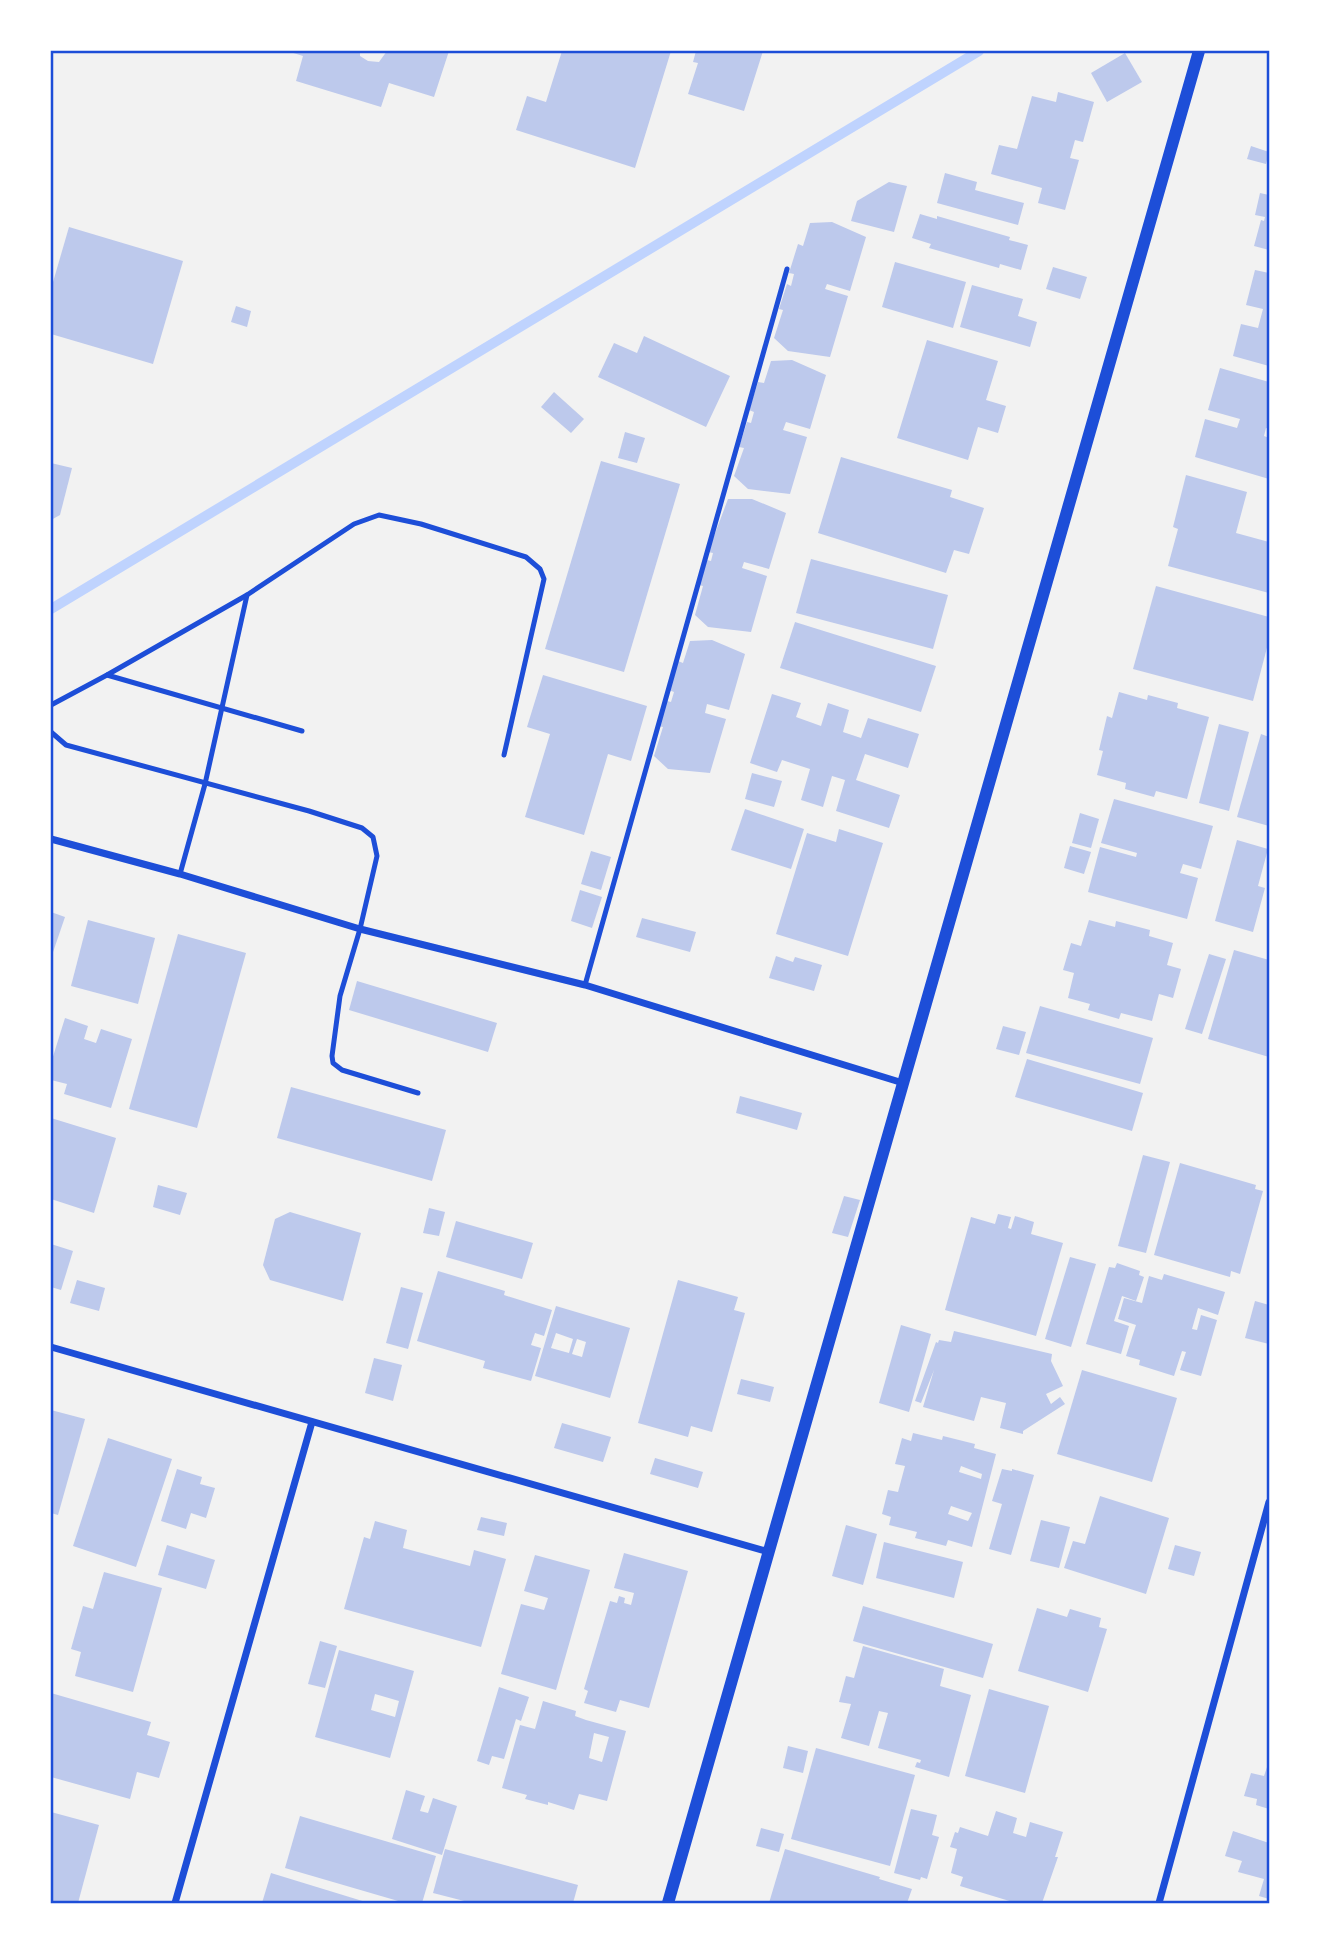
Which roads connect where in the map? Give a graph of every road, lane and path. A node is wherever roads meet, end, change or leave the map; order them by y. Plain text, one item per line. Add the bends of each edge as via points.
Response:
1 (1199, 51) edge
2 (787, 269) dead end
3 (247, 595) junction
4 (107, 675) junction
5 (51, 705) edge
6 (223, 707) junction
7 (302, 731) dead end
8 (51, 732) edge
9 (504, 755) dead end
10 (205, 784) junction
11 (51, 839) edge
12 (180, 874) junction
13 (360, 929) junction
14 (585, 985) junction
15 (903, 1083) junction
16 (418, 1093) dead end
17 (51, 1348) edge
18 (313, 1422) junction
19 (1269, 1502) edge
20 (1261, 1533) junction
21 (1269, 1536) edge
22 (769, 1552) junction
23 (175, 1903) edge
24 (668, 1903) edge
25 (1158, 1903) edge

1 - 15 street
2 - 14 lane
3 - 4 lane
3 - 6 lane
3 - 9 lane via 354,524 379,515 526,557 544,579
4 - 5 lane
4 - 6 lane
6 - 7 lane
6 - 10 lane
8 - 10 lane via 66,746
10 - 12 lane
10 - 13 lane via 323,815 362,828 373,837 377,856
11 - 12 street
12 - 13 street
13 - 14 street
13 - 16 lane via 340,996 333,1063 342,1070
14 - 15 street
15 - 22 street
17 - 18 street
18 - 22 street
18 - 23 street
19 - 20 street
20 - 21 street
20 - 25 street
22 - 24 street

